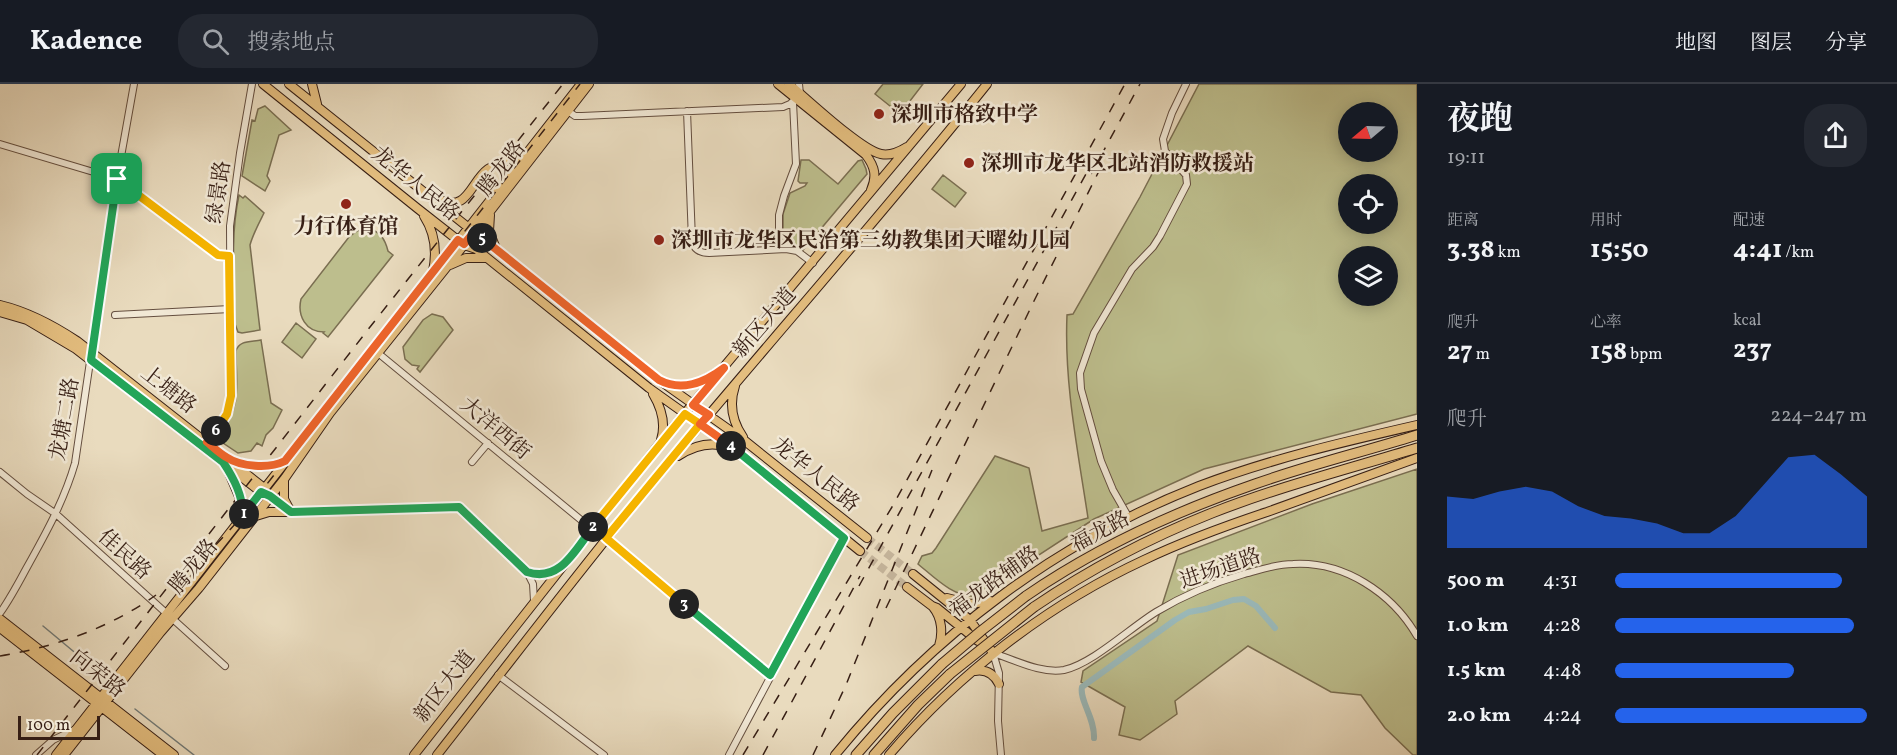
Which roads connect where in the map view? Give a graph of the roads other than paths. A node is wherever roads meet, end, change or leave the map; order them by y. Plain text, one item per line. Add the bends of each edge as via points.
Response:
1 (134, 84) edge
2 (252, 84) edge
3 (262, 84) edge
4 (289, 84) edge
5 (312, 84) edge
6 (581, 84) edge
7 (589, 84) edge
8 (778, 84) edge
9 (789, 84) edge
10 (799, 84) edge
11 (961, 84) edge
12 (987, 84) edge
13 (1186, 84) edge
14 (796, 98) junction
15 (320, 108) junction
16 (568, 111) junction
17 (687, 111) junction
18 (913, 143) junction
19 (0, 144) edge
20 (526, 155) junction
21 (117, 179) junction
22 (425, 193) junction
23 (868, 196) junction
24 (417, 208) junction
25 (492, 210) junction
26 (471, 229) junction
27 (461, 242) junction
28 (779, 249) junction
29 (497, 250) junction
30 (229, 256) junction
31 (488, 258) junction
32 (813, 263) junction
33 (446, 268) junction
34 (433, 272) junction
35 (0, 305) edge
36 (230, 309) junction
37 (0, 312) edge
38 (115, 315) dead end
39 (378, 353) junction
40 (92, 356) junction
41 (724, 368) junction
42 (659, 380) junction
43 (738, 380) junction
44 (649, 388) junction
45 (693, 405) junction
46 (685, 414) junction
47 (709, 415) junction
48 (700, 424) junction
49 (1417, 425) edge
50 (1417, 435) edge
51 (745, 441) junction
52 (207, 442) junction
53 (488, 443) junction
54 (658, 446) junction
55 (1417, 448) edge
56 (736, 450) junction
57 (1417, 458) edge
58 (225, 460) junction
59 (285, 461) junction
60 (472, 462) dead end
61 (669, 462) junction
62 (0, 472) edge
63 (285, 478) junction
64 (263, 490) junction
65 (270, 496) junction
66 (291, 512) junction
67 (56, 514) junction
68 (1127, 515) junction
69 (255, 516) junction
70 (241, 518) junction
71 (592, 529) junction
72 (606, 538) junction
73 (844, 538) junction
74 (867, 538) tunnel mouth
75 (860, 551) tunnel mouth
76 (562, 566) junction
77 (527, 572) junction
78 (913, 574) tunnel mouth
79 (907, 587) tunnel mouth
80 (944, 597) junction
81 (998, 598) junction
82 (534, 601) junction
83 (932, 606) junction
84 (0, 613) edge
85 (169, 617) junction
86 (0, 619) edge
87 (970, 620) junction
88 (962, 627) junction
89 (0, 628) edge
90 (1417, 636) edge
91 (939, 647) junction
92 (993, 653) junction
93 (225, 666) dead end
94 (973, 671) junction
95 (498, 675) junction
96 (770, 675) junction
97 (999, 684) junction
98 (101, 702) junction
99 (77, 728) junction
100 (36, 755) edge
101 (56, 755) edge
102 (64, 755) edge
103 (162, 755) edge
104 (174, 755) edge
105 (414, 755) edge
106 (437, 755) edge
107 (604, 755) edge
108 (729, 755) edge
109 (835, 755) edge
110 (856, 755) edge
111 (874, 755) edge
112 (889, 755) edge
113 (1001, 755) edge

1 - 21 street, 龙塘二路
2 - 30 street, 绿景路 via 231,211
3 - 24 main road, 龙华人民路
4 - 15 main road, 龙华人民路
5 - 15 main road
6 - 20 main road, 腾龙路
7 - 16 main road, 腾龙路
8 - 14 main road
9 - 14 main road
10 - 14 street
11 - 18 main road, 新区大道
12 - 43 main road, 新区大道
13 - 68 street via 1163,139 1166,151 1186,175 1187,184 1160,236 1132,269 1098,325 1080,373 1101,461
14 - 17 street via 783,107
14 - 18 main road via 871,151 893,154
14 - 23 main road via 868,158 875,177
14 - 28 street via 796,164 779,215
15 - 22 main road, 龙华人民路
16 - 17 street via 582,116
16 - 25 main road, 腾龙路
17 - 28 street via 694,247 709,253
18 - 23 main road, 新区大道
19 - 21 street
20 - 22 main road via 486,170 457,202 444,202
20 - 26 main road, 腾龙路
21 - 30 street via 218,255
21 - 40 street, 龙塘二路
22 - 26 main road, 龙华人民路
23 - 32 main road, 新区大道
24 - 27 main road, 龙华人民路
24 - 34 main road via 429,223 434,238
25 - 26 main road, 腾龙路
25 - 29 main road via 488,224
26 - 27 main road, 腾龙路
26 - 29 main road, 龙华人民路
27 - 31 main road, 龙华人民路
27 - 33 main road, 腾龙路
27 - 34 main road, 腾龙路
28 - 32 street via 797,251
29 - 42 main road, 龙华人民路
30 - 36 street, 绿景路
31 - 33 main road via 466,258
31 - 44 main road, 龙华人民路
32 - 41 main road, 新区大道
33 - 39 main road, 腾龙路
34 - 59 main road, 腾龙路
35 - 40 main road, 上塘路 via 46,321
36 - 38 street
36 - 52 street, 绿景路 via 231,402 225,419
37 - 40 main road, 上塘路 via 27,320
39 - 53 street, 大洋西街
39 - 63 main road, 腾龙路
40 - 52 main road, 上塘路
40 - 58 main road, 上塘路
40 - 67 street, 龙塘二路 via 75,463
41 - 42 main road via 688,386
41 - 45 main road, 新区大道
42 - 45 main road, 龙华人民路
43 - 47 main road, 新区大道
43 - 51 main road via 733,415
44 - 46 main road, 龙华人民路
44 - 54 main road via 663,418
45 - 46 main road, 新区大道
45 - 47 main road, 龙华人民路
46 - 48 main road, 龙华人民路
46 - 54 main road, 新区大道
47 - 48 main road, 新区大道
47 - 51 main road, 龙华人民路
48 - 56 main road, 龙华人民路
48 - 61 main road, 新区大道
49 - 68 main road, 福龙路辅路 via 1293,455
50 - 110 highway, 福龙路, bridge via 1196,505 1096,552 1026,596 981,631 942,664
51 - 74 main road, 龙华人民路
52 - 58 main road, 上塘路
53 - 60 street
53 - 71 street, 大洋西街
54 - 71 main road, 新区大道
55 - 111 highway, 福龙路, bridge via 1269,493 1184,525 1104,563 1034,607 979,649 918,705
56 - 61 main road via 720,444 703,445
56 - 73 main road, 龙华人民路
57 - 92 main road via 1143,560 1094,586
58 - 59 main road via 268,466
58 - 64 main road, 上塘路
58 - 70 main road via 241,501
59 - 64 main road, 腾龙路
61 - 72 main road, 新区大道
62 - 67 street, 佳民路
63 - 65 main road, 腾龙路
63 - 66 main road via 284,499
64 - 65 street, 上塘路
64 - 70 main road, 腾龙路
65 - 66 street, 上塘路
65 - 69 main road, 腾龙路
66 - 69 main road
66 - 77 street via 459,507
67 - 84 street, 龙塘二路
67 - 85 street, 佳民路
68 - 81 main road, 福龙路辅路
69 - 85 main road, 腾龙路 via 199,588
70 - 85 main road, 腾龙路
71 - 76 main road, 新区大道
72 - 95 main road, 新区大道
72 - 96 street
73 - 75 main road, 龙华人民路
73 - 96 street
76 - 77 street via 548,574
76 - 82 main road, 新区大道
77 - 82 street via 533,584
78 - 80 main road
79 - 83 main road
80 - 81 main road via 971,604
80 - 87 main road
81 - 87 main road, 福龙路辅路
82 - 105 main road, 新区大道
83 - 88 main road
83 - 91 main road via 941,625
85 - 93 street, 佳民路
85 - 98 main road, 腾龙路
86 - 98 main road, 向荣路
87 - 88 main road, 福龙路辅路
87 - 92 main road
88 - 91 main road, 福龙路辅路
88 - 92 main road
89 - 98 main road, 向荣路
90 - 92 street, 进场道路 via 1392,603 1364,582 1337,570 1294,563 1226,579 1191,593 1149,616 1084,662 1066,669 1047,670
91 - 109 main road, 福龙路辅路 via 888,695
92 - 94 main road
92 - 97 street via 999,668
94 - 97 main road via 990,672
94 - 112 main road
95 - 106 main road, 新区大道
95 - 107 street
96 - 108 street
97 - 113 street
98 - 99 main road, 腾龙路
98 - 102 main road, 腾龙路
98 - 103 main road, 向荣路
98 - 104 main road, 向荣路
99 - 100 street via 53,740
99 - 101 main road, 腾龙路

